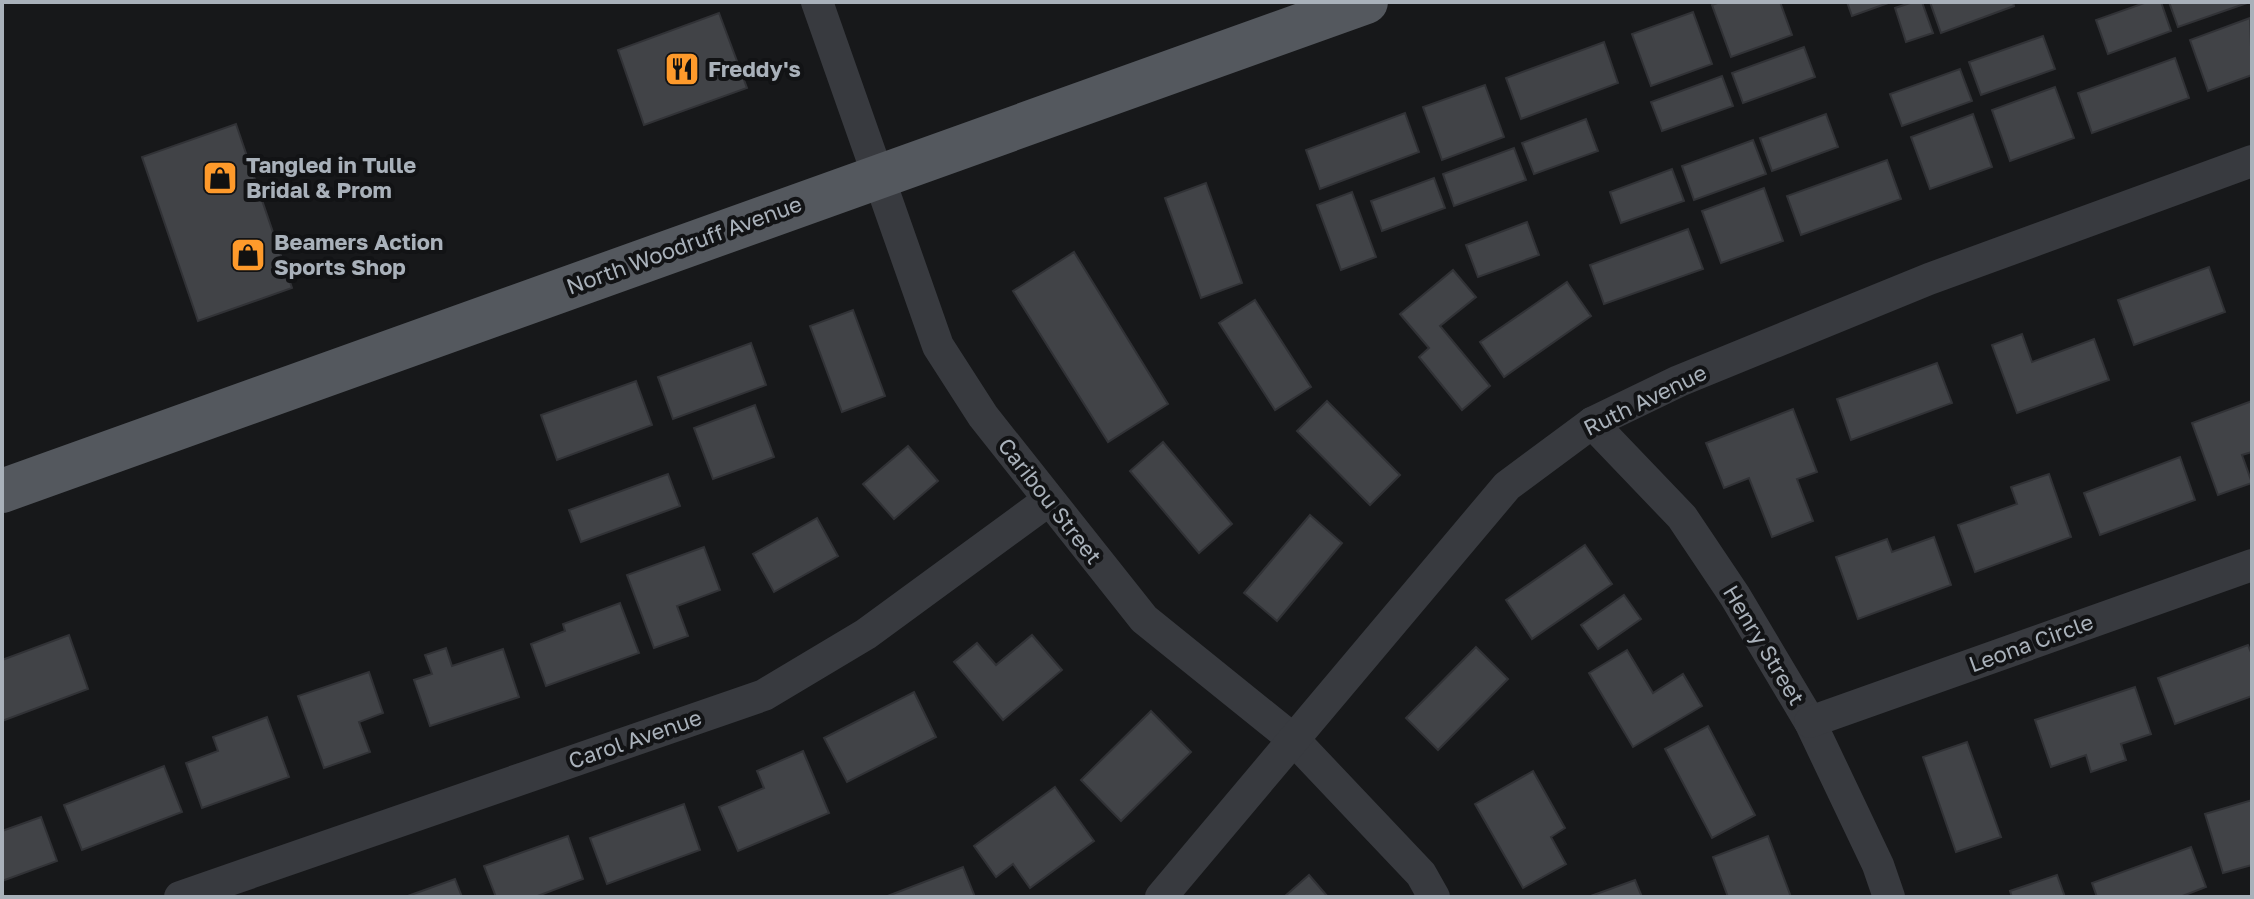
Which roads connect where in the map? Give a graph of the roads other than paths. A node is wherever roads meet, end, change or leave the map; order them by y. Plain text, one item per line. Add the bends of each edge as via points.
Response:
1 (817, 2) edge
2 (1366, 2) edge
3 (2252, 161) edge
4 (877, 175) junction
5 (1592, 423) junction
6 (2, 491) edge
7 (1049, 500) junction
8 (2252, 565) edge
9 (1810, 722) junction
10 (1294, 740) junction
11 (180, 897) edge
12 (1161, 897) edge
13 (1434, 897) edge
14 (1889, 897) edge

1 - 4 street, Caribou Street
2 - 4 main road, North Woodruff Avenue
3 - 5 street, Ruth Avenue via 1929,279 1679,381
4 - 6 main road, North Woodruff Avenue
4 - 7 street, Caribou Street via 938,346 983,416
5 - 9 street, Henry Street via 1682,517
5 - 10 street, Ruth Avenue via 1507,486
7 - 10 street, Caribou Street via 1144,619
7 - 11 street, Carol Avenue via 866,634 764,695
8 - 9 street, Leona Circle
9 - 14 street, Henry Street
10 - 12 street, Ruth Avenue
10 - 13 street, Caribou Street via 1421,874

